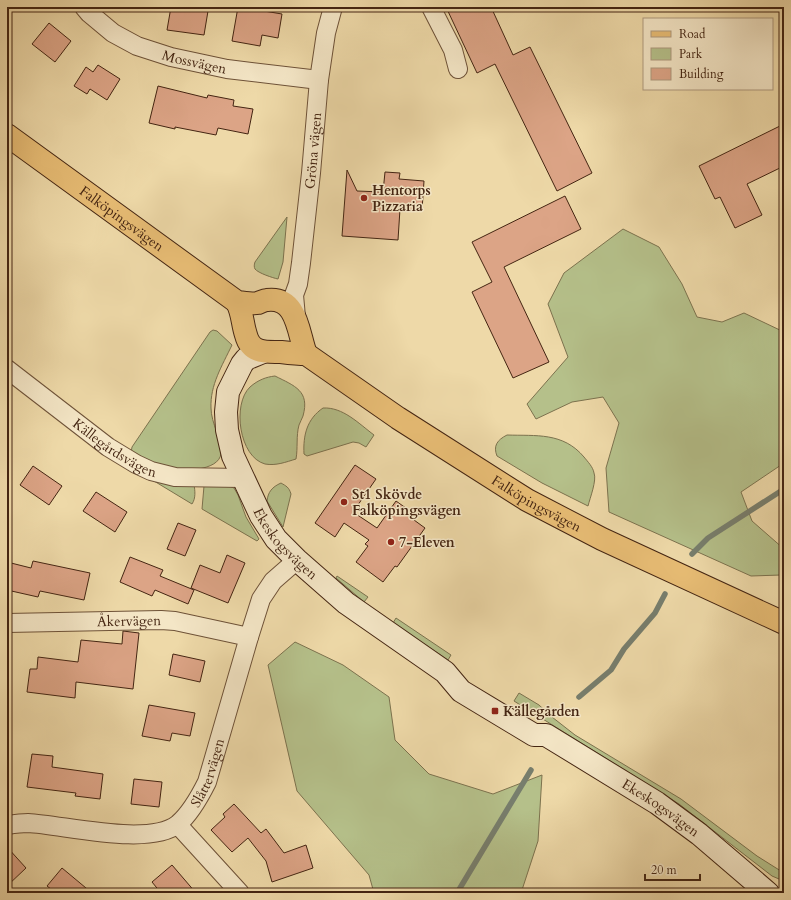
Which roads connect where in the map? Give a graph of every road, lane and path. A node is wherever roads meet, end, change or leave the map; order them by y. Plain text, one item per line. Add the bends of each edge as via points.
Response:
1 (84, 7) edge
2 (332, 7) edge
3 (432, 7) edge
4 (458, 69) dead end
5 (319, 80) junction
6 (7, 135) edge
7 (276, 300) junction
8 (237, 302) junction
9 (297, 321) junction
10 (245, 331) junction
11 (263, 354) junction
12 (306, 354) junction
13 (7, 369) edge
14 (242, 478) junction
15 (296, 560) junction
16 (7, 623) edge
17 (784, 623) edge
18 (249, 637) junction
19 (7, 825) edge
20 (178, 825) junction
21 (240, 893) edge
22 (768, 893) edge

1 - 5 street, Mossvägen via 113,33 137,46 171,57 227,69
2 - 5 street, Gröna vägen
3 - 4 street via 453,50
5 - 7 street, Gröna vägen via 298,284
6 - 8 main road, Falköpingsvägen
7 - 8 main road
7 - 9 main road via 291,309
7 - 10 main road via 251,309 246,317
8 - 10 main road via 242,312
9 - 11 main road via 297,334 287,349
9 - 12 main road
10 - 11 main road via 250,343
11 - 12 main road
11 - 14 street, Ekeskogsvägen via 237,373 228,392 227,430 233,456
12 - 17 main road, Falköpingsvägen via 398,418 527,500
13 - 14 street, Källegårdsvägen via 108,447 150,471 175,476
14 - 15 street, Ekeskogsvägen via 276,539
15 - 18 street, Slåttervägen via 267,589 261,599
15 - 22 street, Ekeskogsvägen via 346,604 445,672 468,680 534,720 540,724 546,735 657,803 699,834
16 - 18 street, Åkervägen via 161,620
18 - 20 street, Slåttervägen via 207,782 196,802
19 - 20 street via 28,823 134,835 153,833
20 - 21 street

